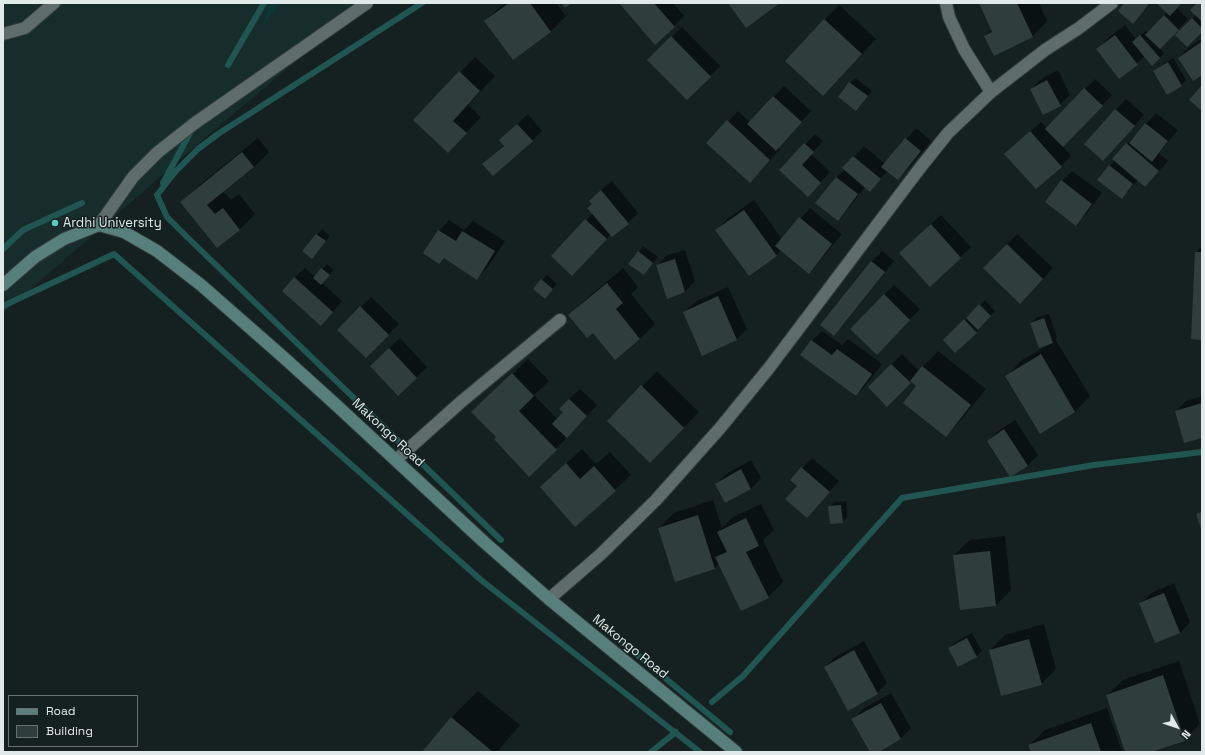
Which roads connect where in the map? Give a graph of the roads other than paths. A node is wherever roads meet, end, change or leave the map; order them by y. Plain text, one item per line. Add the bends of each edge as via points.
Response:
1 (54, 3) edge
2 (367, 3) edge
3 (946, 3) edge
4 (1112, 3) edge
5 (3, 34) edge
6 (991, 92) junction
7 (99, 225) junction
8 (3, 285) edge
9 (560, 320) dead end
10 (396, 460) junction
11 (548, 599) junction
12 (736, 752) edge

1 - 5 street via 25,28
2 - 7 street via 194,123 158,152 133,177
3 - 6 street via 949,17 964,49
4 - 6 street via 1044,50
6 - 11 street via 948,133 769,368 720,428 656,500 601,554
7 - 8 street via 58,242
7 - 10 street, Makongo Road via 124,232 157,251 201,285
9 - 10 street via 462,400
10 - 11 street, Makongo Road
11 - 12 street, Makongo Road

